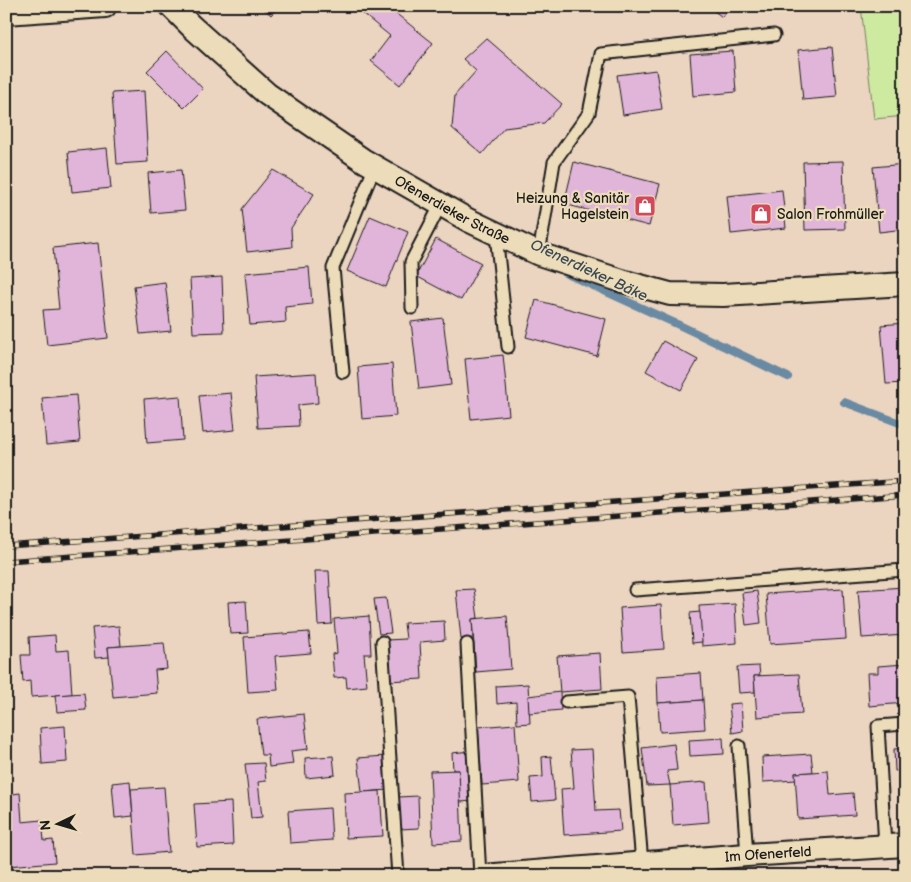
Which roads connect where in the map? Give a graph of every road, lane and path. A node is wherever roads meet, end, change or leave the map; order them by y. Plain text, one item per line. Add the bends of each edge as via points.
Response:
1 (105, 6) edge
2 (171, 6) edge
3 (6, 13) edge
4 (774, 35) dead end
5 (375, 166) junction
6 (441, 204) junction
7 (496, 234) junction
8 (539, 254) junction
9 (905, 284) edge
10 (412, 308) dead end
11 (508, 347) dead end
12 (343, 372) dead end
13 (905, 570) edge
14 (635, 590) dead end
15 (382, 642) dead end
16 (467, 644) dead end
17 (566, 702) dead end
18 (905, 724) edge
19 (739, 746) dead end
20 (895, 846) edge
21 (746, 855) junction
22 (642, 863) junction
23 (701, 867) edge
24 (585, 872) edge
25 (398, 876) edge
26 (481, 876) edge

1 - 3 street
2 - 5 street, Ofenerdieker Straße via 267,94
4 - 8 lane via 601,54 589,112 554,162
5 - 6 street, Ofenerdieker Straße
5 - 12 lane via 334,268
6 - 7 street, Ofenerdieker Straße
6 - 10 lane via 410,262
7 - 8 street, Ofenerdieker Straße
7 - 11 lane
8 - 9 street, Ofenerdieker Straße via 670,294 723,295
13 - 14 lane
15 - 25 lane
16 - 26 lane
17 - 22 lane via 628,697
18 - 20 lane via 878,726
19 - 21 lane
20 - 21 street, Im Ofenerfeld
21 - 23 street, Im Ofenerfeld
22 - 23 street, Im Ofenerfeld
22 - 24 street, Im Ofenerfeld
24 - 26 street, Im Ofenerfeld

